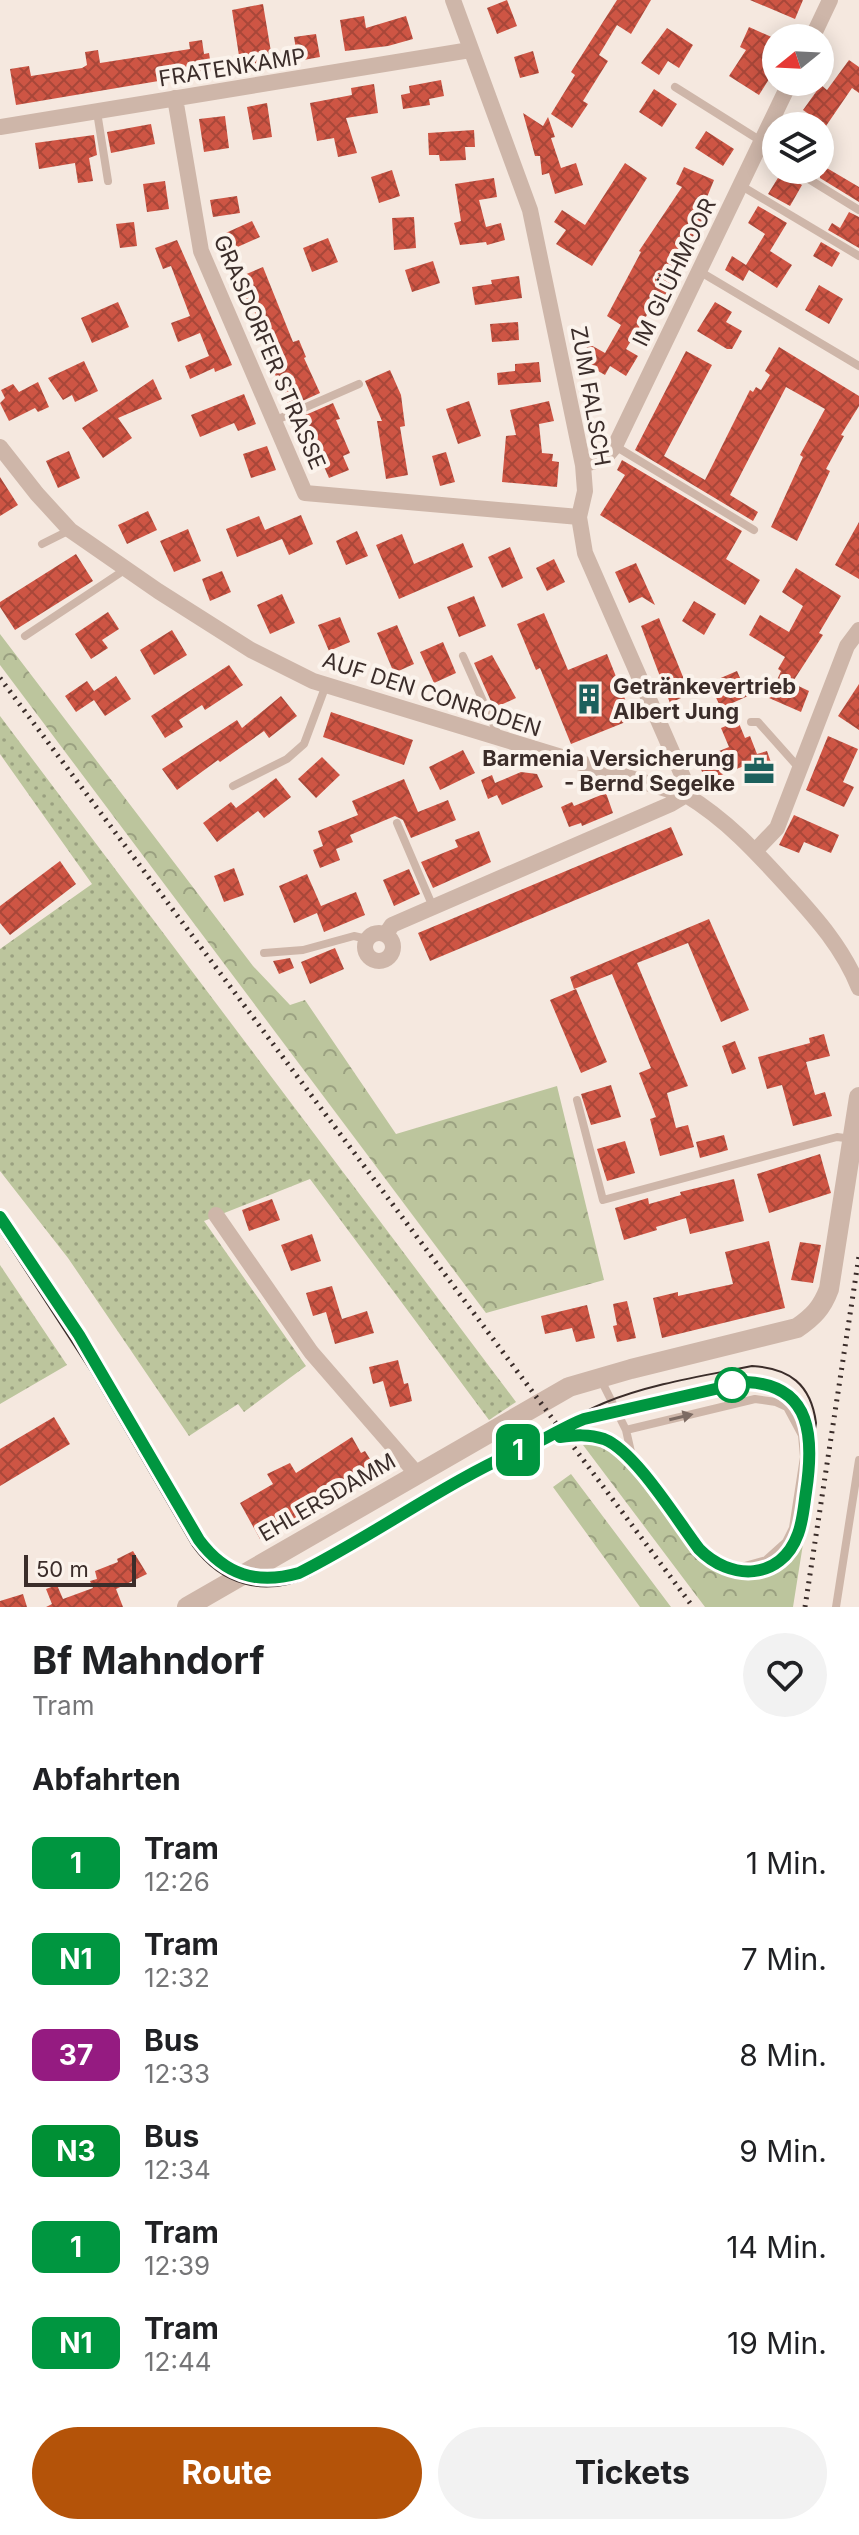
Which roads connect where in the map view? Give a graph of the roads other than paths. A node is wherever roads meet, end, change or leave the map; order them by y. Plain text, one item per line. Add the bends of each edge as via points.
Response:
1 (453, 0) edge
2 (830, 0) edge
3 (819, 24) edge
4 (470, 50) junction
5 (675, 87) dead end
6 (783, 96) edge
7 (175, 98) junction
8 (97, 111) junction
9 (0, 127) edge
10 (760, 145) junction
11 (108, 181) dead end
12 (817, 184) edge
13 (740, 185) junction
14 (859, 210) edge
15 (859, 256) edge
16 (699, 271) junction
17 (859, 366) edge
18 (359, 384) dead end
19 (274, 421) junction
20 (615, 446) junction
21 (0, 447) edge
22 (583, 465) junction
23 (579, 517) junction
24 (70, 530) junction
25 (754, 530) dead end
26 (42, 544) dead end
27 (126, 569) junction
28 (859, 630) edge
29 (25, 636) dead end
30 (463, 656) dead end
31 (326, 685) junction
32 (751, 722) dead end
33 (499, 738) junction
34 (800, 769) junction
35 (233, 786) dead end
36 (686, 795) junction
37 (397, 823) dead end
38 (756, 850) junction
39 (433, 907) junction
40 (386, 934) junction
41 (367, 939) junction
42 (264, 953) dead end
43 (859, 988) edge
44 (859, 1097) edge
45 (577, 1100) dead end
46 (854, 1139) junction
47 (216, 1215) dead end
48 (600, 1377) junction
49 (626, 1430) junction
50 (859, 1460) edge
51 (416, 1473) junction
52 (187, 1607) edge
53 (836, 1607) edge

1 - 4 street, ZUM FALSCH
2 - 3 street
4 - 7 street, FRATENKAMP
4 - 22 street, ZUM FALSCH via 530,210
5 - 10 lane
6 - 10 street, IM GLÜHMOOR
7 - 8 street, FRATENKAMP
7 - 19 street, GRASDORFER STRASSE via 201,251
8 - 9 street, FRATENKAMP
8 - 11 lane
10 - 13 street, IM GLÜHMOOR
12 - 14 lane
13 - 15 lane
13 - 16 street, IM GLÜHMOOR
16 - 17 lane
16 - 20 street, IM GLÜHMOOR
18 - 19 lane
19 - 23 street, GRASDORFER STRASSE via 305,493
20 - 22 street via 605,458
20 - 25 lane
21 - 24 street, AUF DEN CONRODEN
22 - 23 street, ZUM FALSCH
23 - 36 street, ZUM FALSCH via 585,553 683,777
24 - 26 lane
24 - 27 street, AUF DEN CONRODEN
27 - 29 lane
27 - 31 street, AUF DEN CONRODEN via 251,650
28 - 34 street via 847,646
30 - 33 lane
31 - 33 street, AUF DEN CONRODEN
31 - 35 lane via 304,744 287,759
32 - 34 lane via 765,728
33 - 36 street, AUF DEN CONRODEN
34 - 38 street via 777,828
36 - 38 street, AUF DEN CONRODEN via 716,813
36 - 39 street
37 - 39 lane
38 - 43 street, AUF DEN CONRODEN via 831,934
39 - 40 street via 392,925
40 - 41 street via 375,932
40 - 41 street via 394,948 383,961 368,955
41 - 42 lane via 354,936 303,950
44 - 46 street, EHLERSDAMM
45 - 46 lane via 603,1200 837,1137
46 - 48 street, EHLERSDAMM via 829,1289 813,1317 797,1328
47 - 51 street via 311,1352
48 - 49 lane
48 - 51 street, EHLERSDAMM via 554,1395
49 -> 49 lane via 755,1399 787,1407 802,1435 804,1457 786,1542 766,1560 741,1567 699,1549 633,1461
50 - 53 lane
51 - 52 street, EHLERSDAMM

